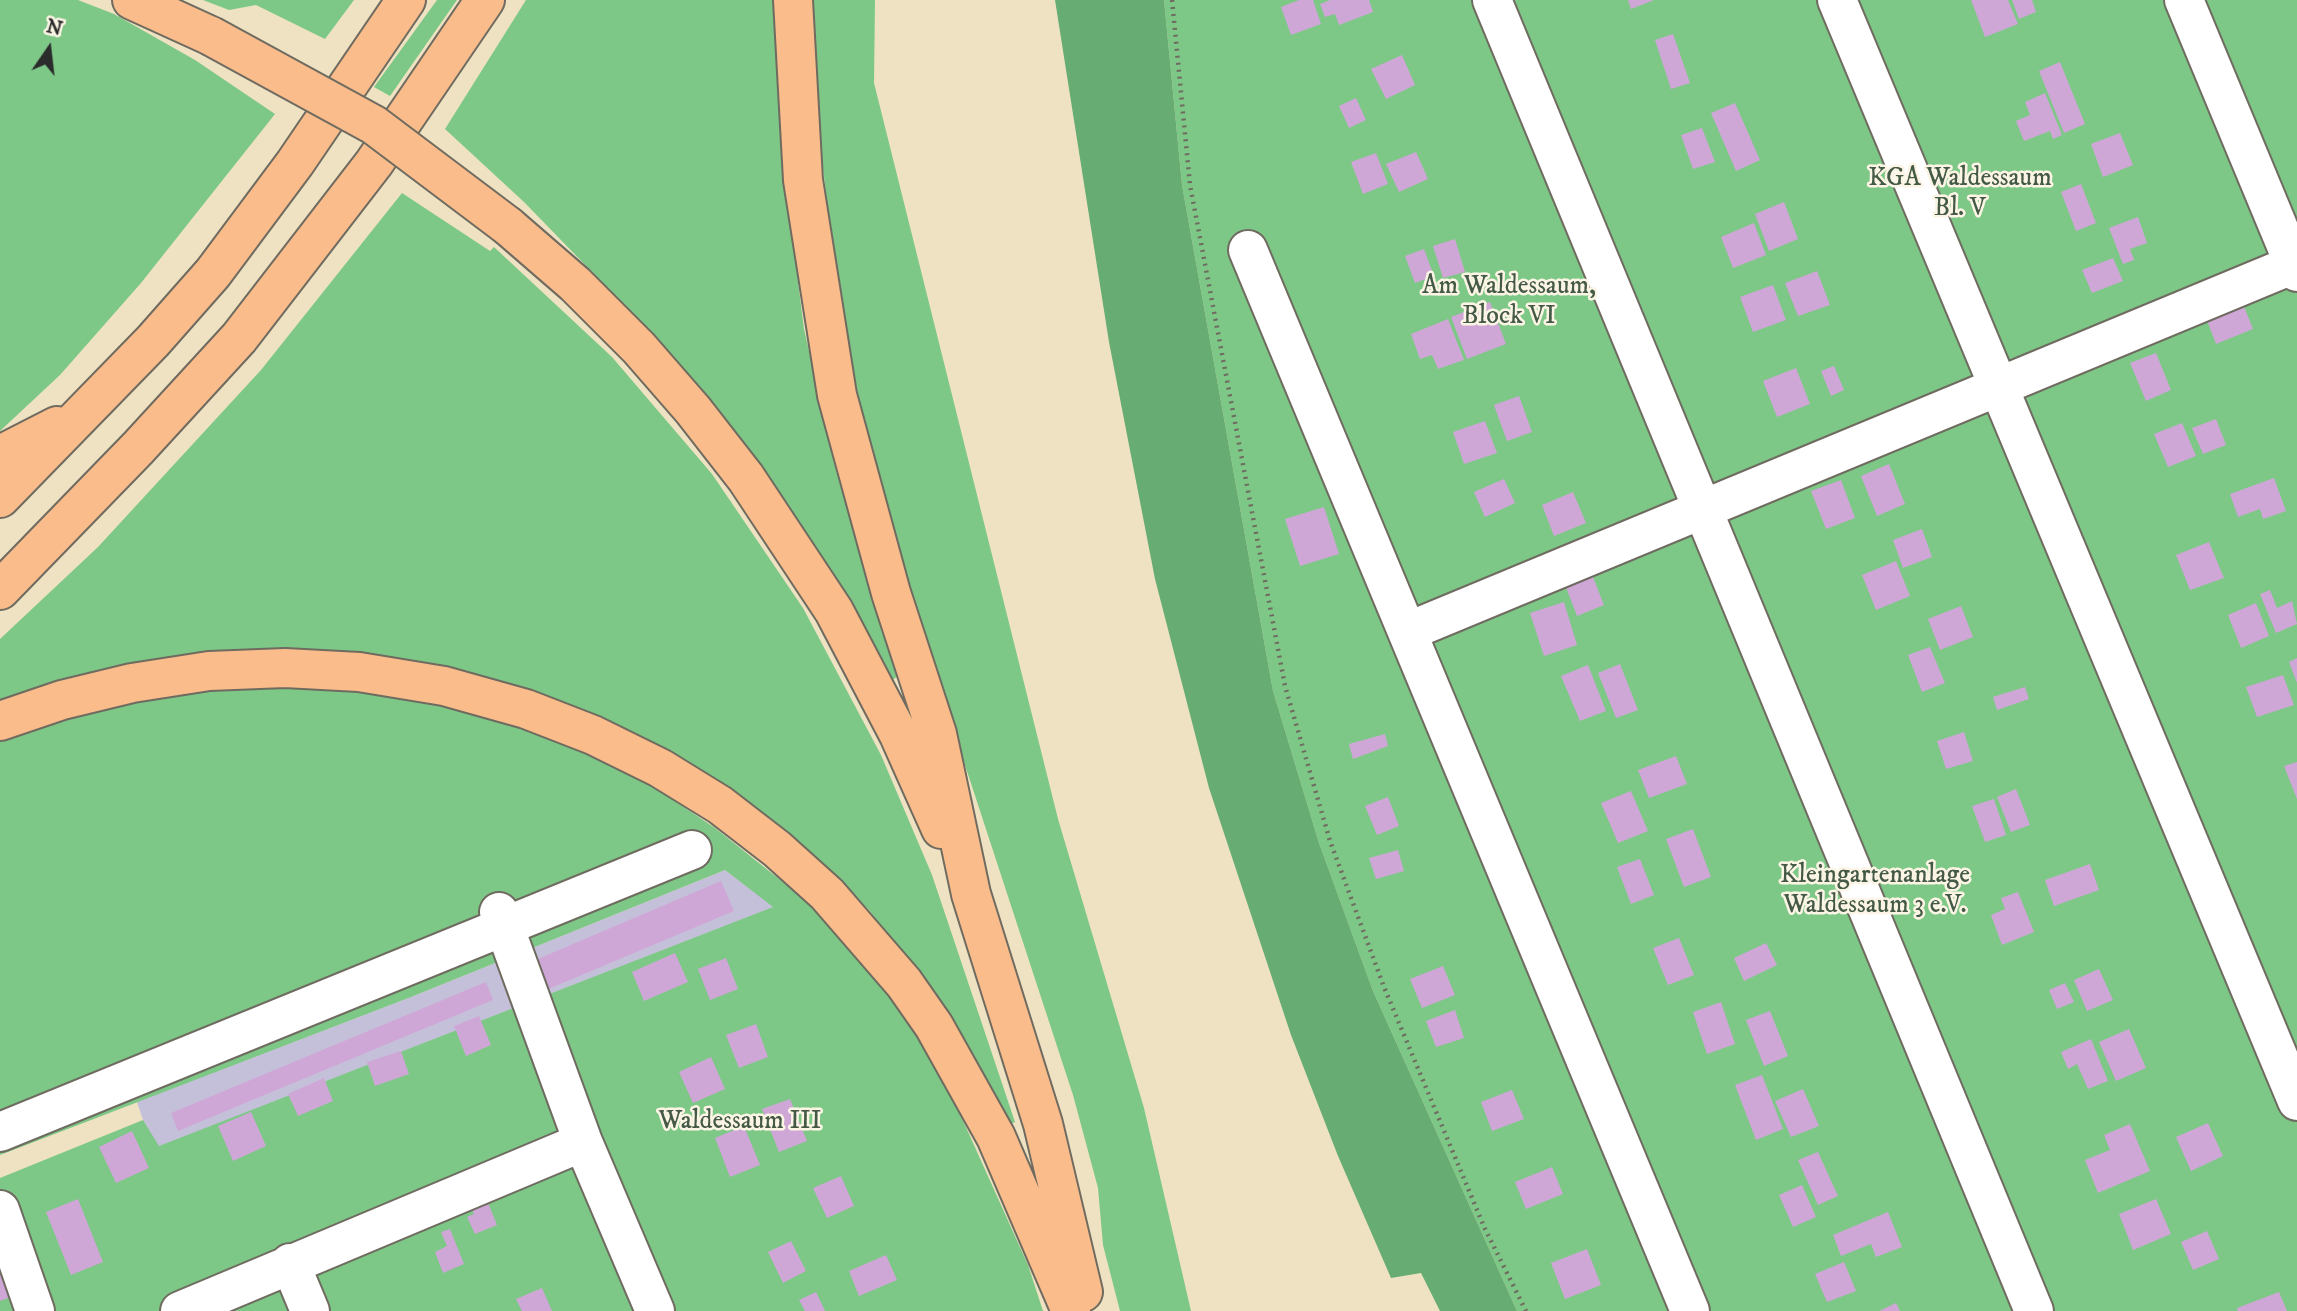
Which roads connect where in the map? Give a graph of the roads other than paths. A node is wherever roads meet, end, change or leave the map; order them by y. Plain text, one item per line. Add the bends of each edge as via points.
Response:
1 (132, 0) edge
2 (406, 0) edge
3 (485, 0) edge
4 (793, 0) edge
5 (1492, 0) edge
6 (1837, 0) edge
7 (2184, 0) edge
8 (1248, 250) dead end
9 (2296, 266) edge
10 (1997, 388) junction
11 (87, 410) junction
12 (0, 455) edge
13 (0, 498) edge
14 (1703, 507) junction
15 (0, 590) edge
16 (1409, 631) junction
17 (0, 720) edge
18 (692, 850) dead end
19 (971, 894) junction
20 (502, 920) junction
21 (2297, 1101) edge
22 (0, 1132) edge
23 (583, 1142) junction
24 (0, 1210) edge
25 (290, 1263) junction
26 (35, 1311) edge
27 (180, 1311) edge
28 (310, 1311) edge
29 (654, 1311) edge
30 (1072, 1311) edge
31 (1087, 1311) edge
32 (1690, 1311) edge
33 (2034, 1311) edge

1 - 19 highway, bridge via 211,36 374,125 508,226 639,348 694,410 792,544 834,611 899,735
2 - 11 highway via 213,273
3 - 15 highway via 374,163 239,338
4 - 19 highway via 803,180 837,395 868,514 937,734
5 - 14 lane
6 - 10 lane
7 - 9 lane
8 - 16 lane
9 - 10 lane
10 - 14 lane
10 - 21 lane
11 - 12 highway
11 - 13 highway
14 - 16 lane
14 - 33 lane
16 - 32 lane
17 - 30 highway via 62,699 209,671 285,668 359,672 444,686 526,709 660,768 720,805 777,849 827,894 904,983 934,1026 996,1137
18 - 20 lane
19 - 31 highway via 1043,1124
20 - 22 lane
20 - 23 lane
23 - 25 lane
23 - 29 lane
24 - 26 lane
25 - 27 lane
25 - 28 lane

